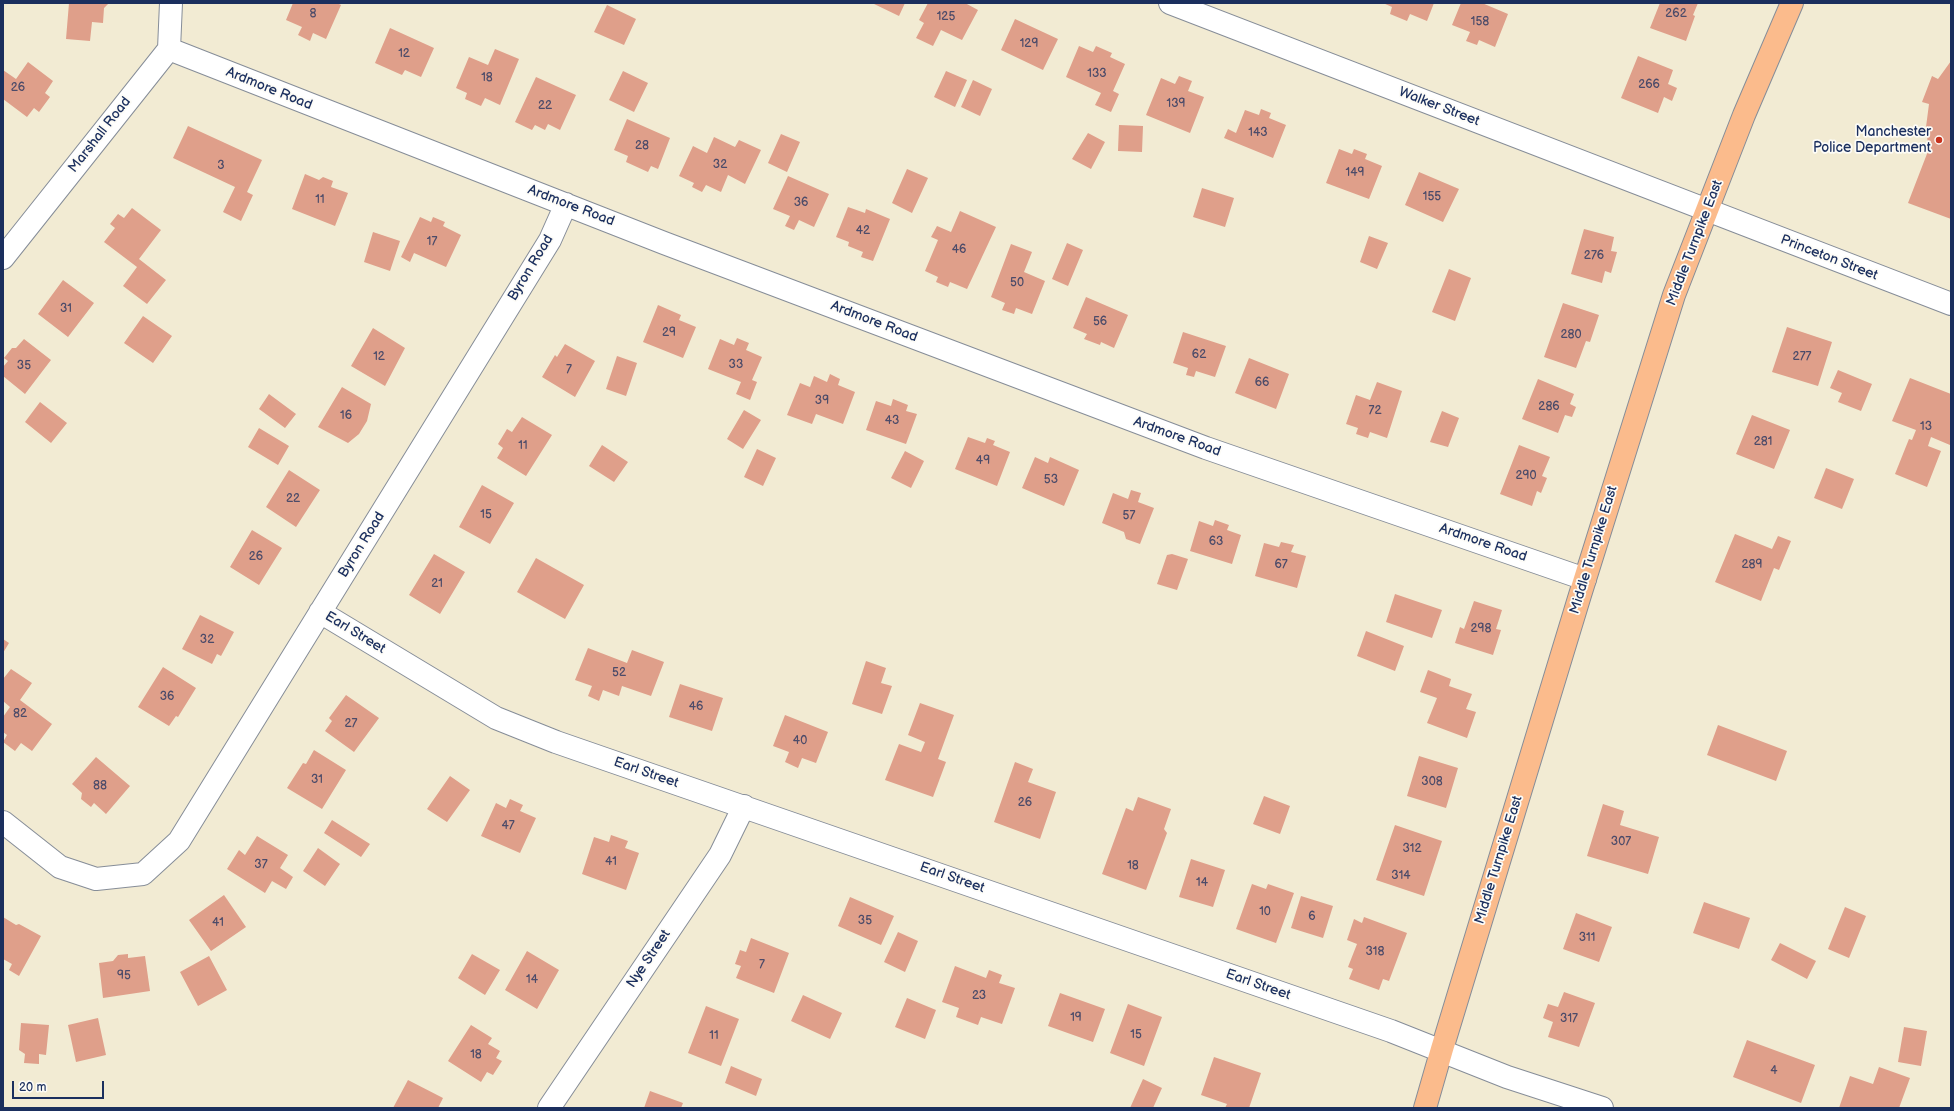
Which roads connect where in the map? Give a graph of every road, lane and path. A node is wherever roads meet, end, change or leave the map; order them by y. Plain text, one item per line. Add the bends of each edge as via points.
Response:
1 (171, 3) edge
2 (1170, 3) edge
3 (1792, 3) edge
4 (168, 49) junction
5 (566, 204) junction
6 (1707, 211) junction
7 (3, 258) edge
8 (1951, 304) edge
9 (1585, 579) junction
10 (320, 612) junction
11 (744, 806) junction
12 (3, 822) edge
13 (1442, 1049) junction
14 (549, 1108) edge
15 (1426, 1108) edge
16 (1602, 1108) edge

1 - 4 street
2 - 6 street, Walker Street
3 - 6 main road, Middle Turnpike East via 1744,115
4 - 5 street, Ardmore Road
4 - 7 street, Marshall Road
5 - 9 street, Ardmore Road via 1206,448
5 - 10 street, Byron Road via 550,240
6 - 8 street, Princeton Street
6 - 9 main road, Middle Turnpike East via 1674,295
9 - 13 main road, Middle Turnpike East
10 - 11 street, Earl Street via 496,718 556,742
10 - 12 street, Byron Road via 179,841 143,874 96,879 60,867
11 - 13 street, Earl Street
11 - 14 street, Nye Street via 720,855
13 - 15 main road, Middle Turnpike East
13 - 16 street, Earl Street via 1507,1076

